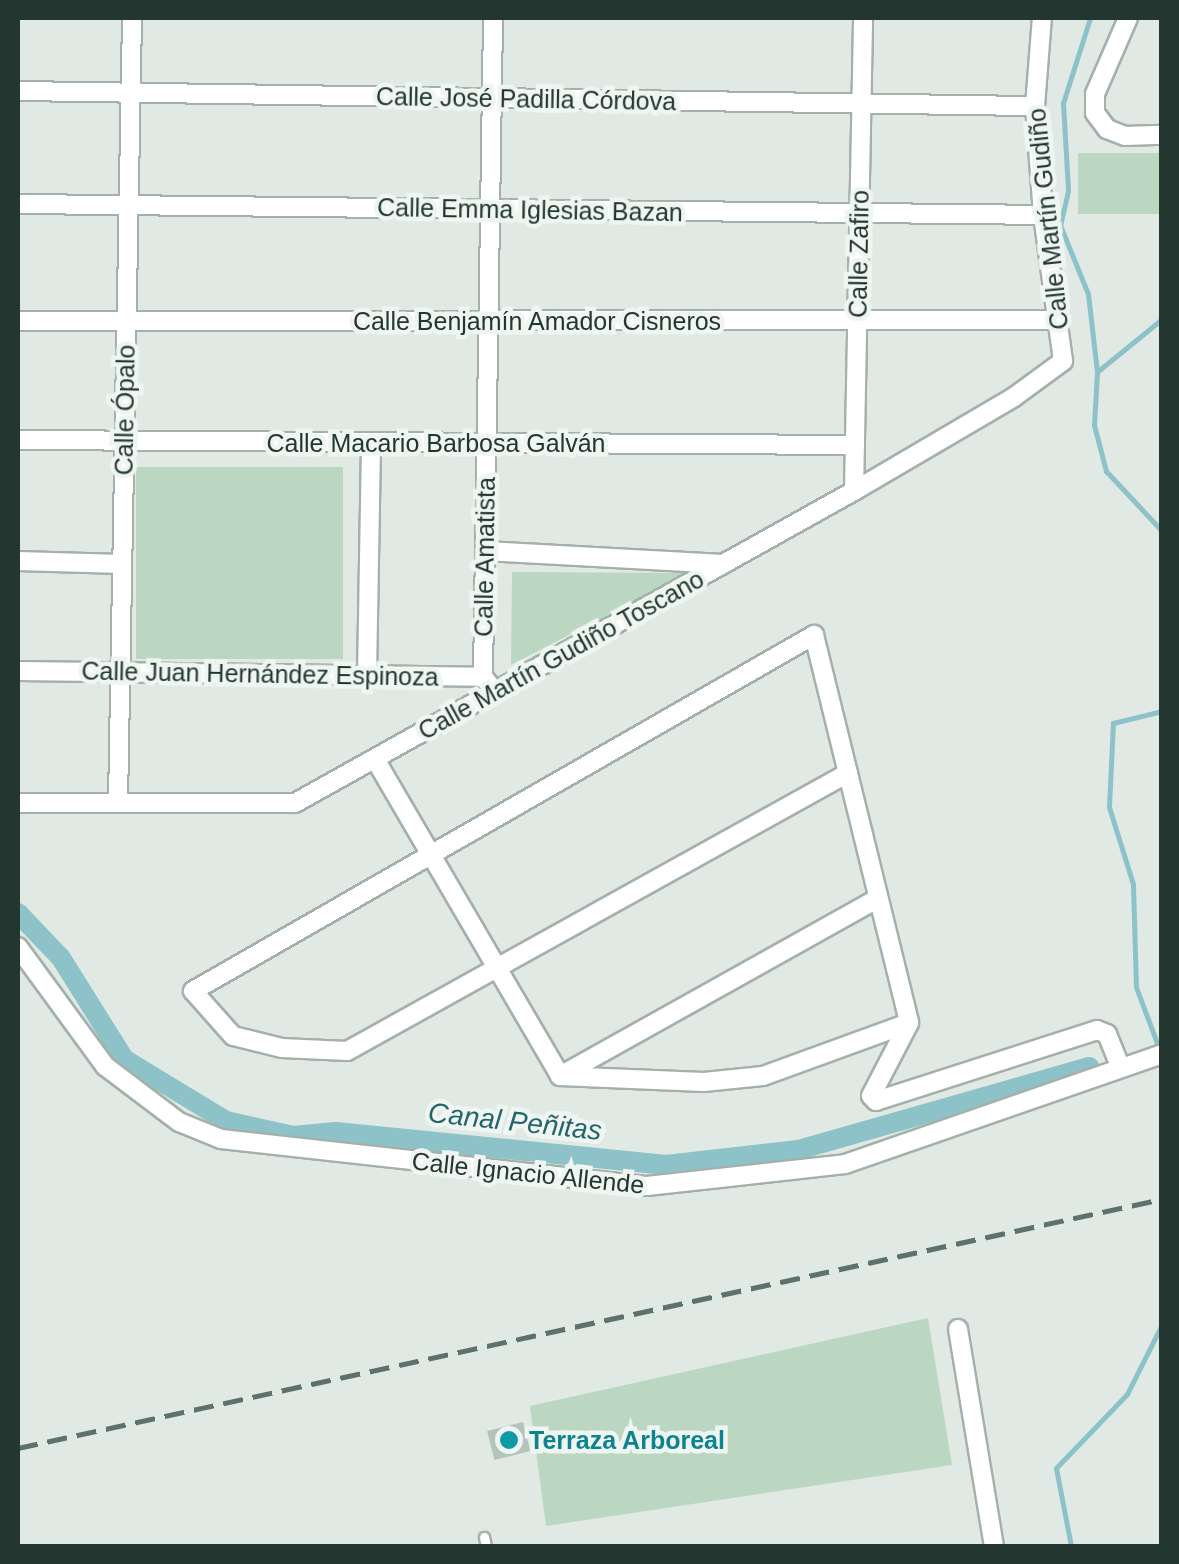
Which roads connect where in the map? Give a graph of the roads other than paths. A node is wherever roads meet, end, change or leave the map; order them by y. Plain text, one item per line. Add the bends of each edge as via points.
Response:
1 (132, 18) edge
2 (493, 18) edge
3 (863, 18) edge
4 (1042, 18) edge
5 (1128, 18) edge
6 (18, 91) edge
7 (130, 93) junction
8 (492, 98) junction
9 (862, 104) junction
10 (1035, 106) junction
11 (1162, 135) edge
12 (18, 204) edge
13 (128, 205) junction
14 (490, 209) junction
15 (860, 213) junction
16 (1043, 215) junction
17 (488, 320) junction
18 (857, 320) junction
19 (1058, 320) junction
20 (18, 321) edge
21 (126, 321) junction
22 (1063, 360) joint
23 (18, 440) edge
24 (124, 441) junction
25 (371, 442) junction
26 (487, 443) junction
27 (855, 445) junction
28 (854, 491) junction
29 (485, 550) junction
30 (18, 561) edge
31 (122, 564) junction
32 (724, 564) junction
33 (18, 671) edge
34 (120, 672) junction
35 (367, 676) junction
36 (489, 684) junction
37 (375, 759) junction
38 (848, 773) junction
39 (18, 803) edge
40 (118, 803) junction
41 (431, 855) junction
42 (878, 898) junction
43 (18, 948) edge
44 (496, 968) junction
45 (909, 1023) junction
46 (1162, 1054) edge
47 (1129, 1064) junction
48 (560, 1076) junction
49 (958, 1330) dead end
50 (994, 1546) edge

1 - 7 street, Calle Ópalo
2 - 8 street, Calle Amatista
3 - 9 street, Calle Zafiro
4 - 10 street, Calle Martín Gudiño
5 - 11 street via 1094,94 1096,112 1107,130 1124,136
6 - 7 street, Calle José Padilla Córdova
7 - 8 street, Calle José Padilla Córdova
7 - 13 street, Calle Ópalo
8 - 9 street, Calle José Padilla Córdova
8 - 14 street, Calle Amatista
9 - 10 street, Calle José Padilla Córdova
9 - 15 street, Calle Zafiro
10 - 16 street, Calle Martín Gudiño
12 - 13 street, Calle Emma Iglesias Bazan
13 - 14 street, Calle Emma Iglesias Bazan
13 - 21 street, Calle Ópalo
14 - 15 street, Calle Emma Iglesias Bazan
14 - 17 street, Calle Amatista
15 - 16 street, Calle Emma Iglesias Bazan
15 - 18 street, Calle Zafiro
16 - 19 street, Calle Martín Gudiño
17 - 18 street, Calle Benjamín Amador Cisneros
17 - 21 street, Calle Benjamín Amador Cisneros
17 - 26 street, Calle Amatista
18 - 19 street, Calle Benjamín Amador Cisneros
18 - 27 street, Calle Zafiro
19 - 22 street, Calle Martín Gudiño
20 - 21 street, Calle Benjamín Amador Cisneros
21 - 24 street, Calle Ópalo
22 - 28 street, Calle Martín Gudiño Toscano via 1014,397
23 - 24 street, Calle Macario Barbosa Galván
24 - 25 street, Calle Macario Barbosa Galván
24 - 31 street, Calle Ópalo
25 - 26 street, Calle Macario Barbosa Galván
25 - 35 street
26 - 27 street, Calle Macario Barbosa Galván
26 - 29 street, Calle Amatista
27 - 28 street, Calle Zafiro
28 - 32 street, Calle Martín Gudiño Toscano
29 - 32 street
29 - 36 street, Calle Amatista
30 - 31 street
31 - 34 street, Calle Ópalo
32 - 36 street, Calle Martín Gudiño Toscano
33 - 34 street, Calle Juan Hernández Espinoza
34 - 35 street, Calle Juan Hernández Espinoza
34 - 40 street, Calle Ópalo
35 - 36 street, Calle Juan Hernández Espinoza
36 - 37 street, Calle Martín Gudiño Toscano
37 - 40 street, Calle Martín Gudiño Toscano via 295,804
37 - 41 street
38 - 41 street via 814,635
38 - 42 street
38 - 44 street
39 - 40 street, Calle Martín Gudiño Toscano
41 - 44 street
41 - 44 street via 193,991 234,1036 282,1048 347,1050
42 - 45 street
42 - 48 street
43 - 47 street, Calle Ignacio Allende via 104,1066 179,1122 220,1139 647,1186 845,1164
44 - 48 street
45 - 47 street via 871,1096 876,1102 1097,1030
45 - 48 street via 763,1076 704,1082
46 - 47 street, Calle Ignacio Allende
49 - 50 street

